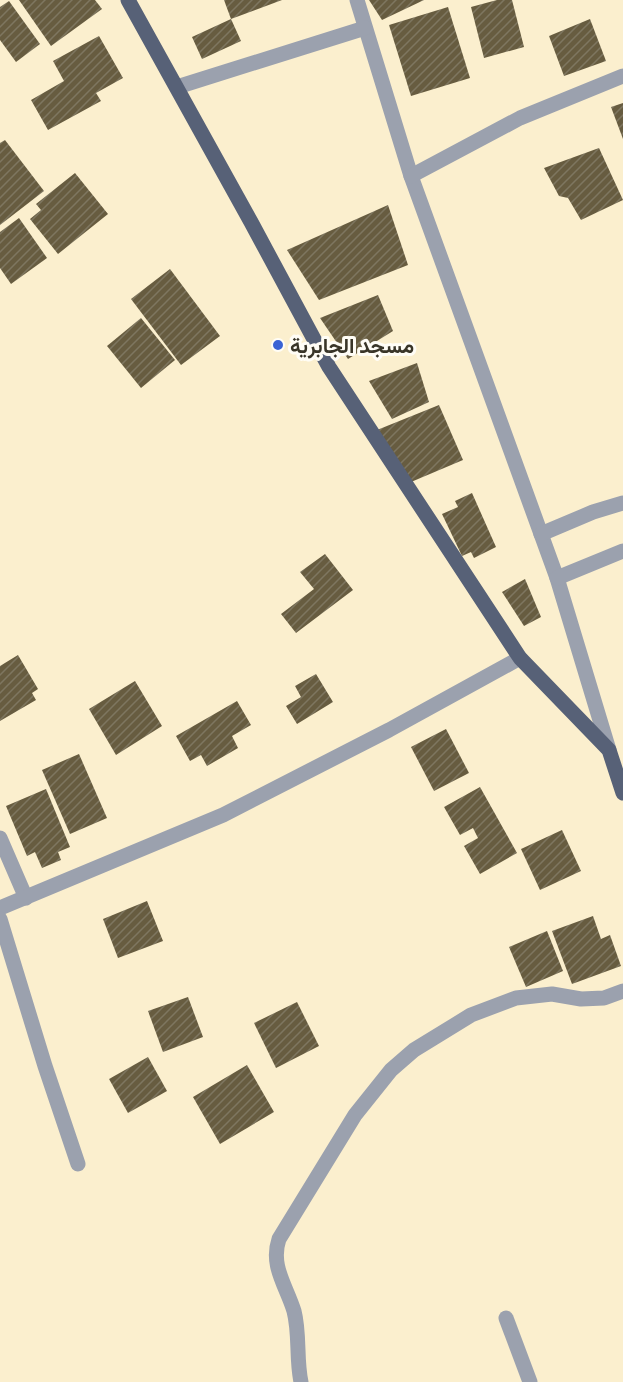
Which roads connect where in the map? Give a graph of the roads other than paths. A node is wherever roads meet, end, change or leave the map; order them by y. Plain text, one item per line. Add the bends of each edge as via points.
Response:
1 (128, 0) edge
2 (357, 0) edge
3 (365, 28) junction
4 (623, 76) edge
5 (177, 87) junction
6 (411, 176) junction
7 (623, 503) edge
8 (542, 534) junction
9 (623, 551) edge
10 (557, 578) junction
11 (520, 658) junction
12 (609, 750) junction
13 (623, 793) edge
14 (0, 837) edge
15 (26, 898) junction
16 (0, 908) edge
17 (0, 919) edge
18 (623, 991) edge
19 (78, 1164) dead end
20 (506, 1318) dead end
21 (301, 1382) edge
22 (530, 1382) edge

1 - 5 main road
2 - 3 street
3 - 5 street
3 - 6 street
4 - 6 street via 520,118
5 - 11 main road via 329,367
6 - 8 street
7 - 8 street
8 - 10 street
9 - 10 street
10 - 12 street
11 - 12 main road
11 - 15 street via 223,815
12 - 13 main road
14 - 15 street
15 - 16 street
17 - 19 street
18 - 21 street via 604,998 552,994 516,998 471,1015 414,1050 392,1070 355,1115 275,1250 294,1311
20 - 22 street

